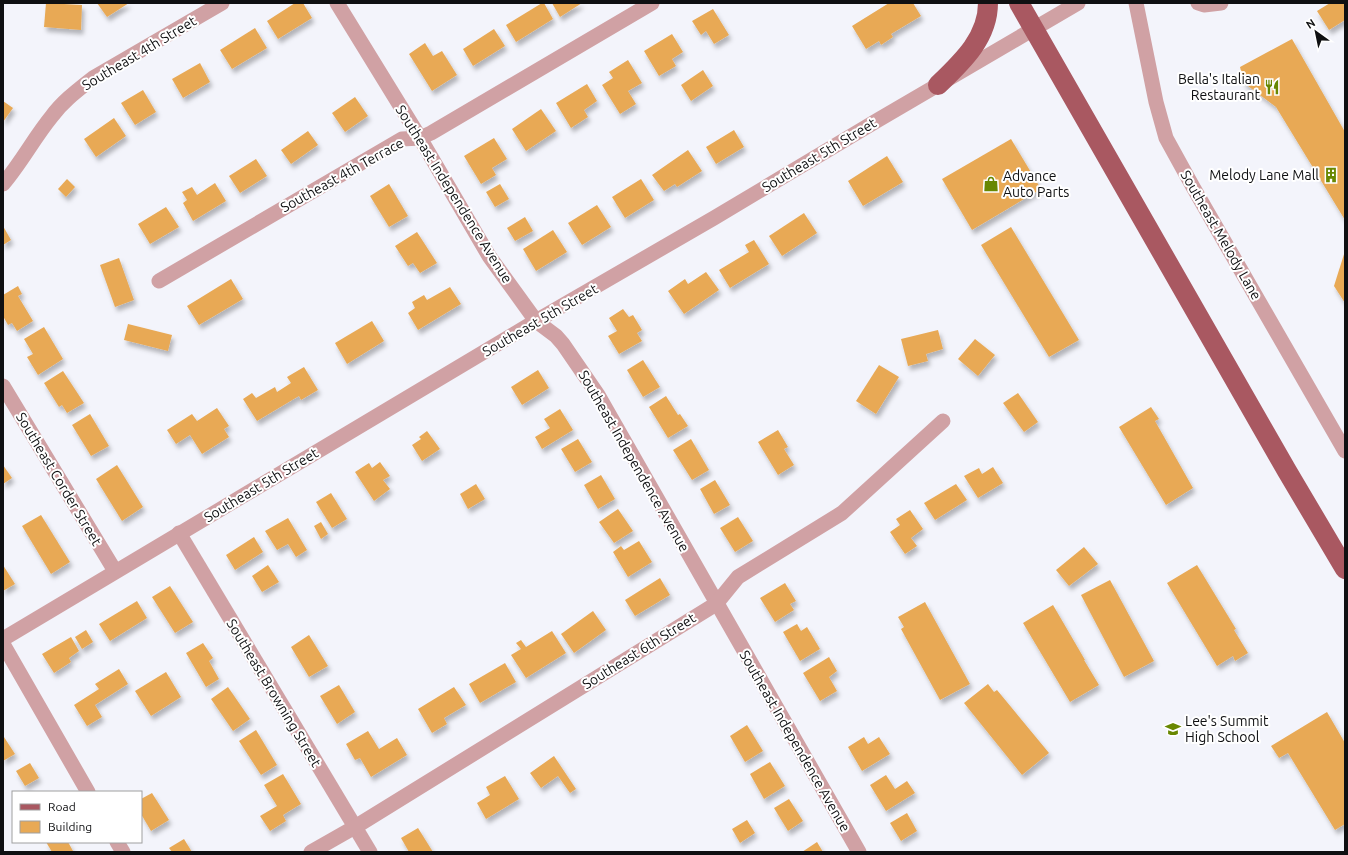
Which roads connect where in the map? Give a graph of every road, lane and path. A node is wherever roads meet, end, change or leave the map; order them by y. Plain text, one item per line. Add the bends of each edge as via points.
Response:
1 (222, 3) edge
2 (337, 3) edge
3 (652, 3) edge
4 (988, 3) edge
5 (1019, 3) edge
6 (1078, 3) edge
7 (1136, 3) edge
8 (1198, 3) edge
9 (1221, 3) edge
10 (1034, 28) junction
11 (938, 85) junction
12 (420, 138) junction
13 (3, 184) edge
14 (159, 281) dead end
15 (536, 321) junction
16 (3, 386) edge
17 (943, 421) dead end
18 (1345, 452) edge
19 (179, 534) junction
20 (1345, 568) edge
21 (115, 571) junction
22 (716, 604) junction
23 (3, 639) edge
24 (3, 644) edge
25 (87, 791) edge
26 (355, 826) junction
27 (118, 843) edge
28 (123, 852) edge
29 (311, 852) edge
30 (370, 852) edge
31 (859, 852) edge

1 - 13 street, Southeast 4th Street via 93,78 62,103
2 - 12 street, Southeast Independence Avenue
3 - 12 street, Southeast 4th Terrace
4 - 11 main road via 986,21 977,41 960,64
5 - 10 main road
6 - 10 street, Southeast 5th Street
7 - 18 street, Southeast Melody Lane via 1166,138
8 - 9 street
10 - 11 street, Southeast 5th Street
10 - 20 main road
11 - 15 street, Southeast 5th Street
12 - 14 street, Southeast 4th Terrace via 402,139
12 - 15 street, Southeast Independence Avenue via 489,256
15 - 19 street, Southeast 5th Street
15 - 22 street, Southeast Independence Avenue via 556,336 598,395
16 - 21 street, Southeast Corder Street
17 - 22 street, Southeast 6th Street via 842,513 738,577
19 - 21 street, Southeast 5th Street
19 - 26 street, Southeast Browning Street
21 - 23 street, Southeast 5th Street
22 - 26 street, Southeast 6th Street
22 - 31 street, Southeast Independence Avenue
24 - 25 street
26 - 29 street, Southeast 6th Street
26 - 30 street, Southeast Browning Street
27 - 28 street

